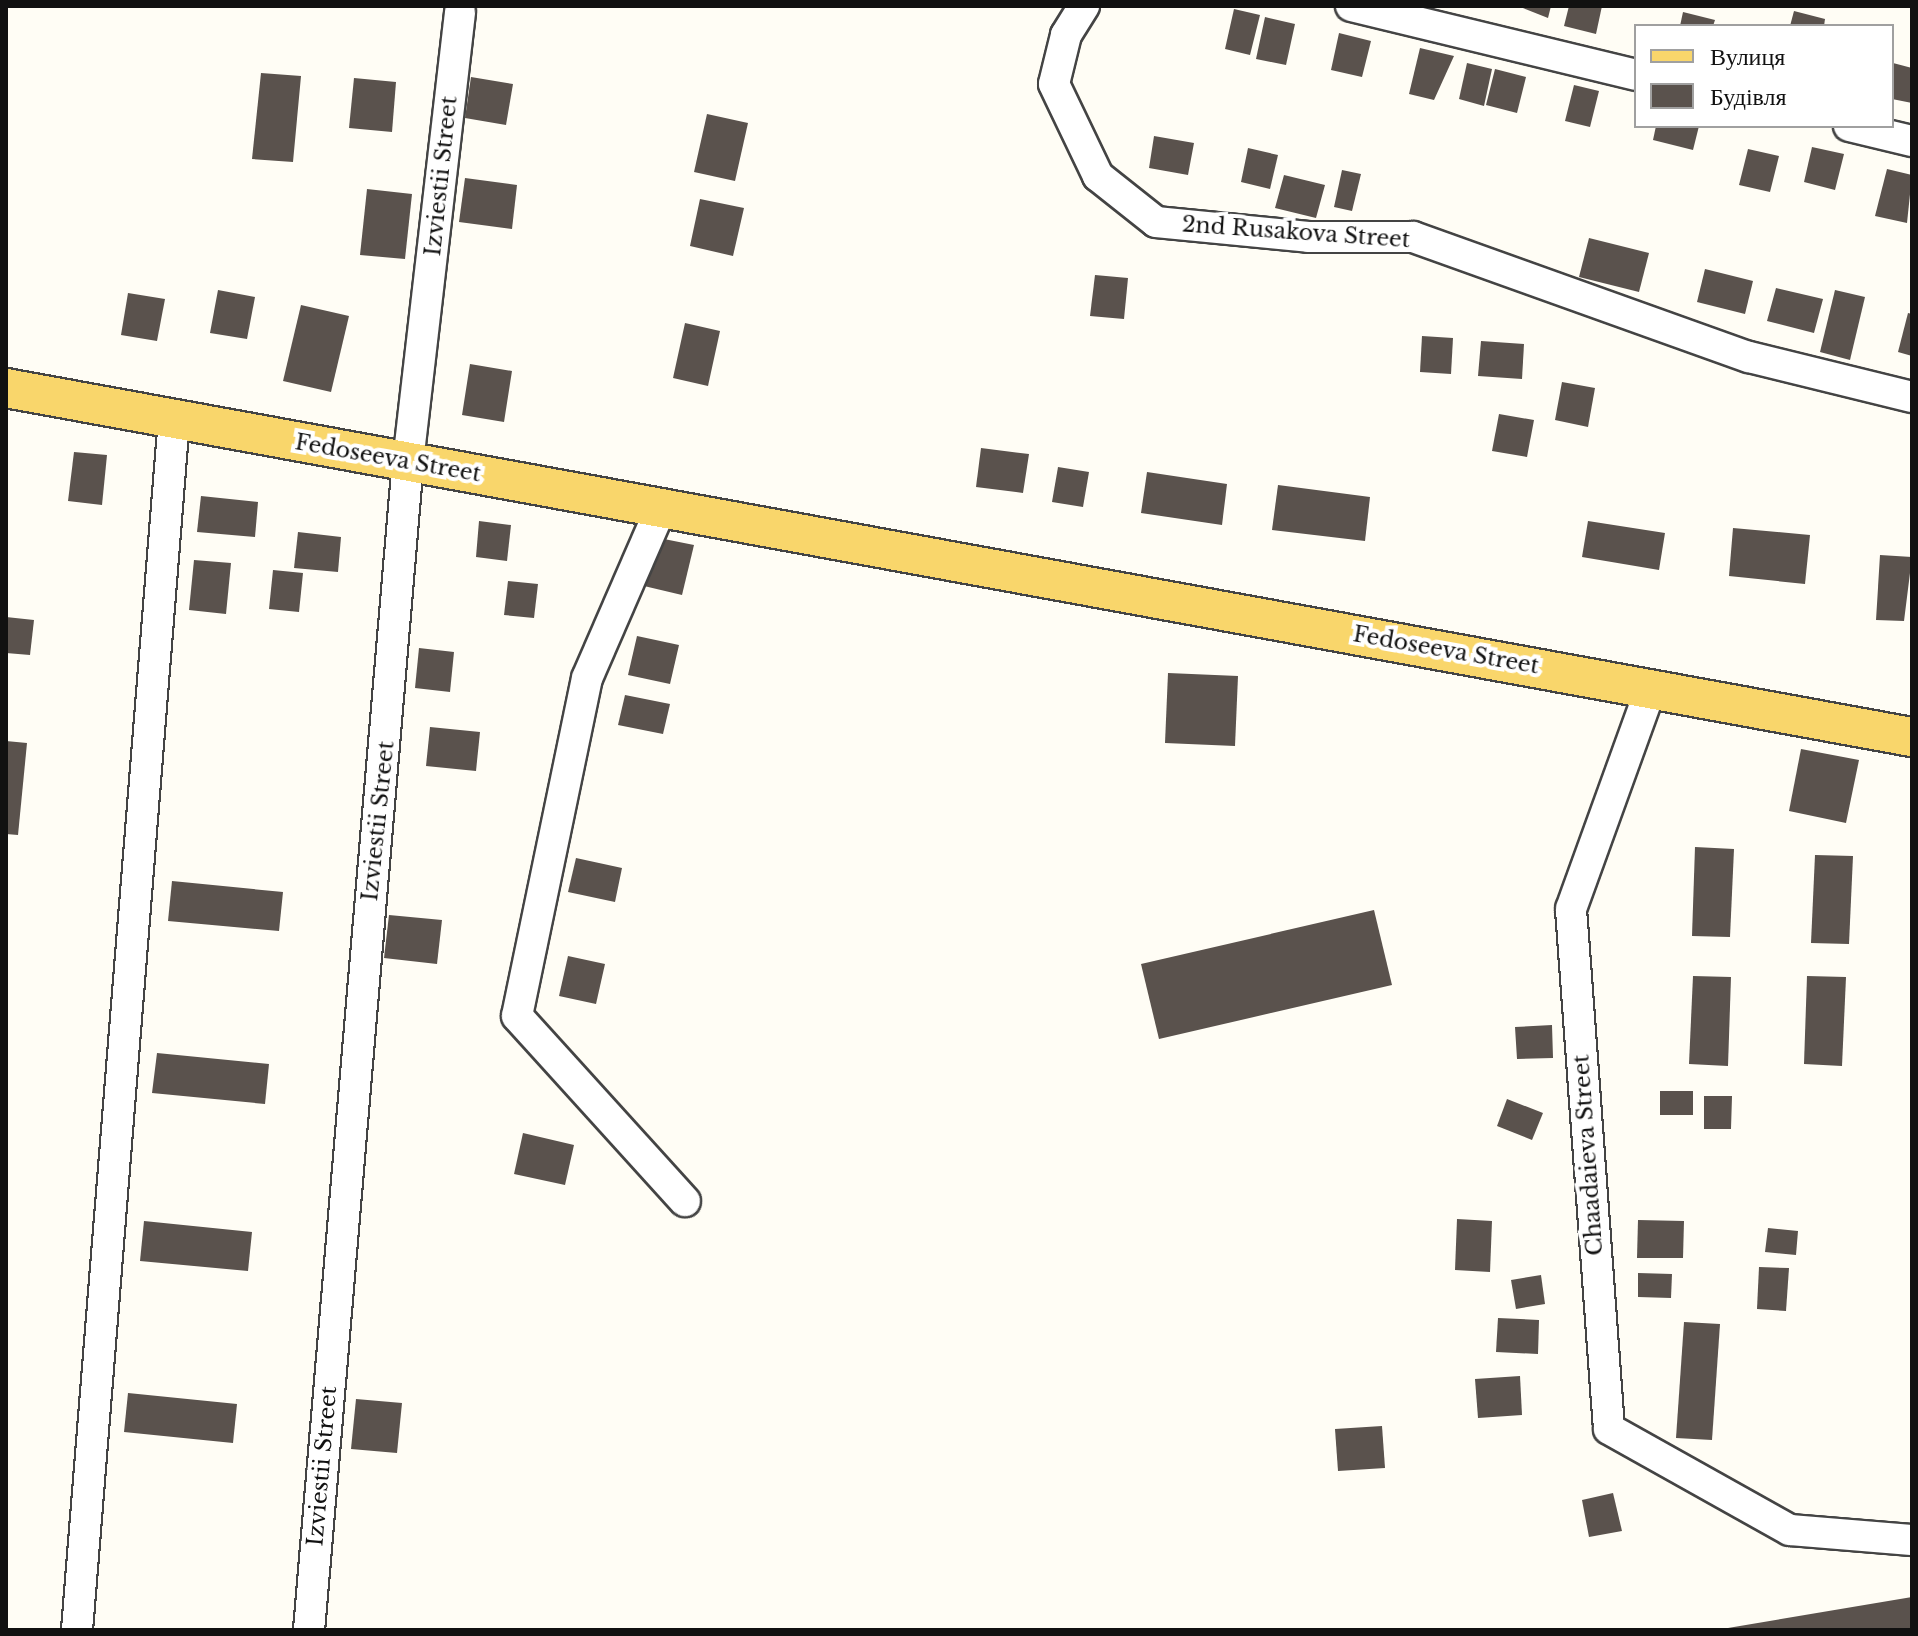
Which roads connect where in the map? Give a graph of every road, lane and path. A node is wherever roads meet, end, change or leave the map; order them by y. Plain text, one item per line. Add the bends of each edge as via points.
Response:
1 (1084, 6) edge
2 (1351, 6) edge
3 (460, 12) dead end
4 (1634, 75) edge
5 (1857, 128) edge
6 (1912, 141) edge
7 (6, 388) edge
8 (1912, 397) edge
9 (174, 419) junction
10 (408, 462) junction
11 (661, 508) junction
12 (1651, 688) junction
13 (1912, 737) edge
14 (685, 1201) dead end
15 (1912, 1540) edge
16 (77, 1630) edge
17 (309, 1630) edge

1 - 8 street, 2nd Rusakova Street via 1066,35 1054,84 1098,176 1156,222 1308,237 1413,237 1749,357
2 - 4 street
3 - 10 street, Izviestii Street
5 - 6 street
7 - 9 main road, Fedoseeva Street
9 - 10 main road, Fedoseeva Street
9 - 16 street
10 - 11 main road, Fedoseeva Street
10 - 17 street, Izviestii Street
11 - 12 main road, Fedoseeva Street
11 - 14 street via 587,678 517,1016
12 - 13 main road, Fedoseeva Street
12 - 15 street, Chaadaieva Street via 1571,909 1609,1429 1790,1530

